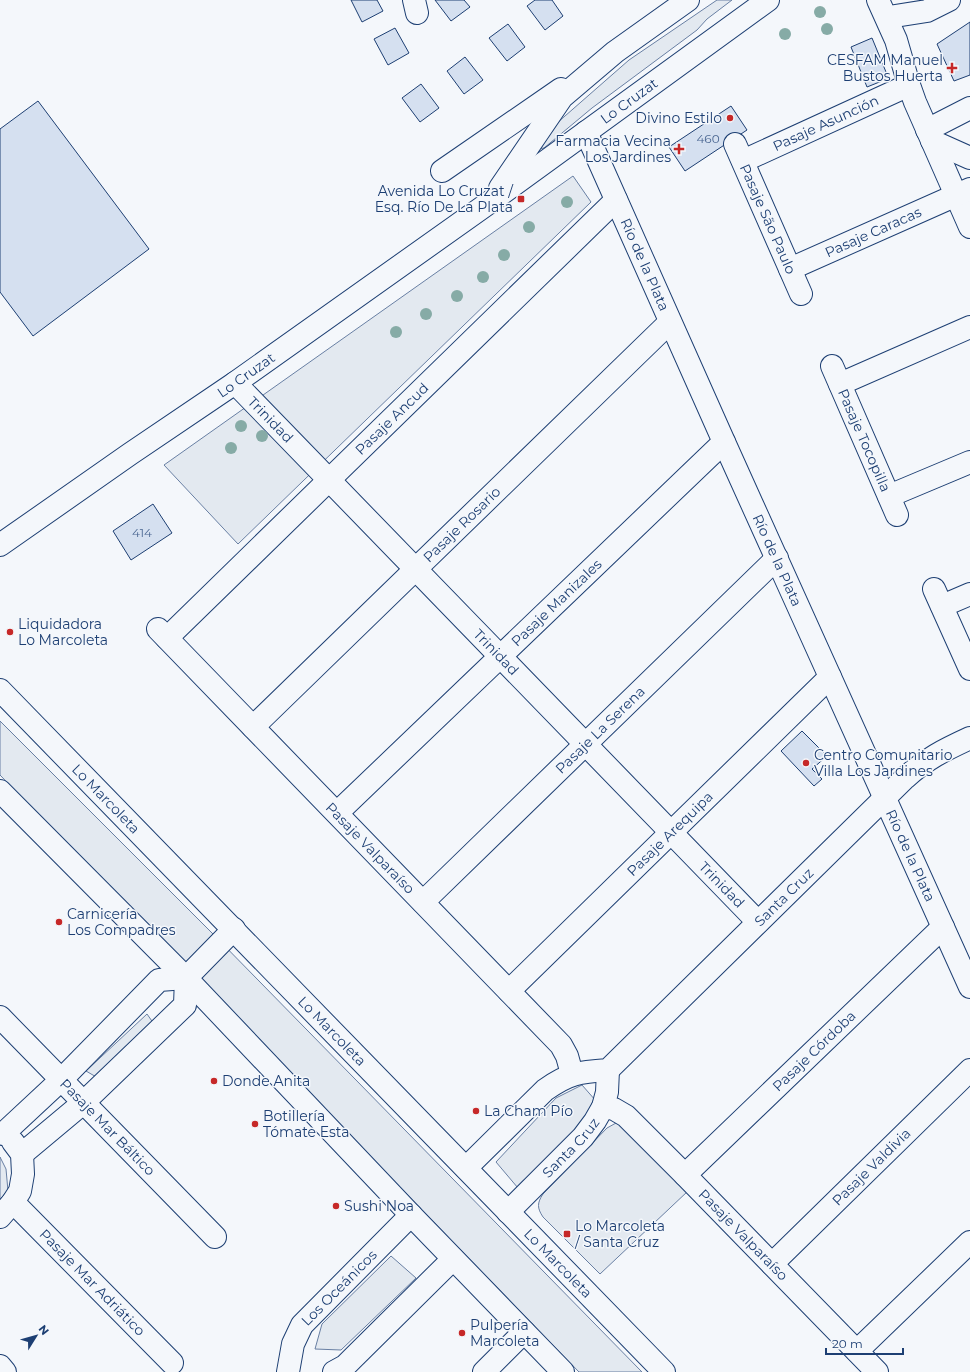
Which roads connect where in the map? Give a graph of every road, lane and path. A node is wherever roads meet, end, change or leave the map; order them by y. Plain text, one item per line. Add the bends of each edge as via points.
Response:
1 (688, 0) edge
2 (768, 0) edge
3 (878, 0) edge
4 (949, 0) edge
5 (894, 8) edge
6 (896, 40) junction
7 (615, 52) junction
8 (909, 85) junction
9 (970, 108) edge
10 (586, 132) junction
11 (930, 136) junction
12 (739, 153) joint
13 (970, 158) edge
14 (442, 171) dead end
15 (963, 193) edge
16 (616, 200) junction
17 (490, 202) junction
18 (970, 227) edge
19 (790, 269) junction
20 (801, 294) dead end
21 (670, 322) junction
22 (970, 327) edge
23 (235, 383) junction
24 (724, 442) junction
25 (970, 462) edge
26 (329, 480) junction
27 (0, 545) edge
28 (777, 558) junction
29 (415, 569) junction
30 (970, 594) edge
31 (162, 633) joint
32 (500, 657) junction
33 (970, 669) edge
34 (830, 677) junction
35 (0, 690) edge
36 (253, 727) junction
37 (970, 738) edge
38 (585, 744) junction
39 (0, 791) edge
40 (885, 798) junction
41 (337, 813) junction
42 (671, 833) junction
43 (423, 902) junction
44 (758, 922) junction
45 (943, 927) junction
46 (234, 929) junction
47 (186, 978) junction
48 (970, 987) edge
49 (508, 991) junction
50 (0, 1017) edge
51 (608, 1070) junction
52 (970, 1070) edge
53 (572, 1074) junction
54 (61, 1080) junction
55 (83, 1103) junction
56 (603, 1107) junction
57 (2, 1134) edge
58 (22, 1154) junction
59 (466, 1168) junction
60 (685, 1175) junction
61 (7, 1210) edge
62 (508, 1212) junction
63 (411, 1215) junction
64 (215, 1237) dead end
65 (970, 1242) edge
66 (453, 1259) junction
67 (772, 1264) junction
68 (524, 1332) junction
69 (857, 1351) junction
70 (172, 1363) dead end
71 (0, 1366) edge
72 (6, 1372) edge
73 (288, 1372) edge
74 (334, 1372) edge
75 (484, 1372) edge
76 (563, 1372) edge
77 (664, 1372) edge
78 (878, 1372) edge

1 - 7 street, Lo Cruzat
2 - 10 street, Lo Cruzat
3 - 6 street
4 - 5 street via 927,11
5 - 6 street
6 - 8 street
7 - 14 street, Lo Cruzat
7 - 17 street, Lo Cruzat via 562,98
8 - 11 street
8 - 12 street, Pasaje Asunción
9 - 11 street
10 - 16 street, Río de la Plata
10 - 17 street, Lo Cruzat
11 - 13 street
11 - 15 street
12 - 19 street, Pasaje São Paulo
15 - 18 street
15 - 19 street, Pasaje Caracas
16 - 21 street, Río de la Plata
16 - 26 street, Pasaje Ancud
17 - 23 street, Lo Cruzat
19 - 20 street, Pasaje São Paulo
21 - 24 street, Río de la Plata
21 - 29 street, Pasaje Rosario
22 - 25 street, Pasaje Tocopilla via 836,375 893,506
23 - 26 street, Trinidad
23 - 27 street, Lo Cruzat
24 - 28 street, Río de la Plata
24 - 32 street, Pasaje Manizales
26 - 29 street, Trinidad
26 - 31 street, Pasaje Ancud
28 - 34 street, Río de la Plata
28 - 38 street, Pasaje La Serena
29 - 32 street, Trinidad
29 - 36 street, Pasaje Rosario
30 - 33 street via 938,598
31 - 36 street, Pasaje Valparaíso
32 - 38 street, Trinidad
32 - 41 street, Pasaje Manizales
34 - 40 street, Río de la Plata
34 - 42 street, Pasaje Arequipa
35 - 46 street, Lo Marcoleta
36 - 41 street, Pasaje Valparaíso
37 - 40 street, Santa Cruz via 932,756
38 - 42 street, Trinidad
38 - 43 street, Pasaje La Serena
39 - 47 street
40 - 44 street, Santa Cruz
40 - 45 street, Río de la Plata
41 - 43 street, Pasaje Valparaíso
42 - 44 street, Trinidad
42 - 49 street, Pasaje Arequipa
43 - 49 street, Pasaje Valparaíso
44 - 51 street, Santa Cruz
45 - 48 street, Río de la Plata
45 - 60 street, Pasaje Córdoba
46 - 47 street
46 - 59 street, Lo Marcoleta
47 - 54 street via 158,980
47 - 55 street via 185,1005
47 - 63 street
49 - 53 street, Pasaje Valparaíso via 561,1045
50 - 54 street, Pasaje Mar Báltico
51 - 53 street
51 - 56 street, Santa Cruz
52 - 67 street, Pasaje Valdivia
53 - 59 street via 545,1090
54 - 55 street, Pasaje Mar Báltico
54 - 57 street
55 - 58 street
55 - 64 street, Pasaje Mar Báltico
56 - 60 street, Pasaje Valparaíso via 614,1109 626,1116
56 - 62 street, Santa Cruz via 583,1137
57 - 58 street via 14,1143
58 - 61 street via 23,1174 20,1191
59 - 62 street, Lo Marcoleta
60 - 67 street, Pasaje Valparaíso
61 - 70 street, Pasaje Mar Adriático
62 - 77 street, Lo Marcoleta
63 - 66 street
63 - 73 street, Los Oceánicos via 302,1326 293,1344
65 - 69 street
66 - 68 street
66 - 74 street via 349,1362
67 - 69 street, Pasaje Valparaíso
68 - 75 street
68 - 76 street
69 - 78 street, Pasaje Valparaíso
71 - 72 street

